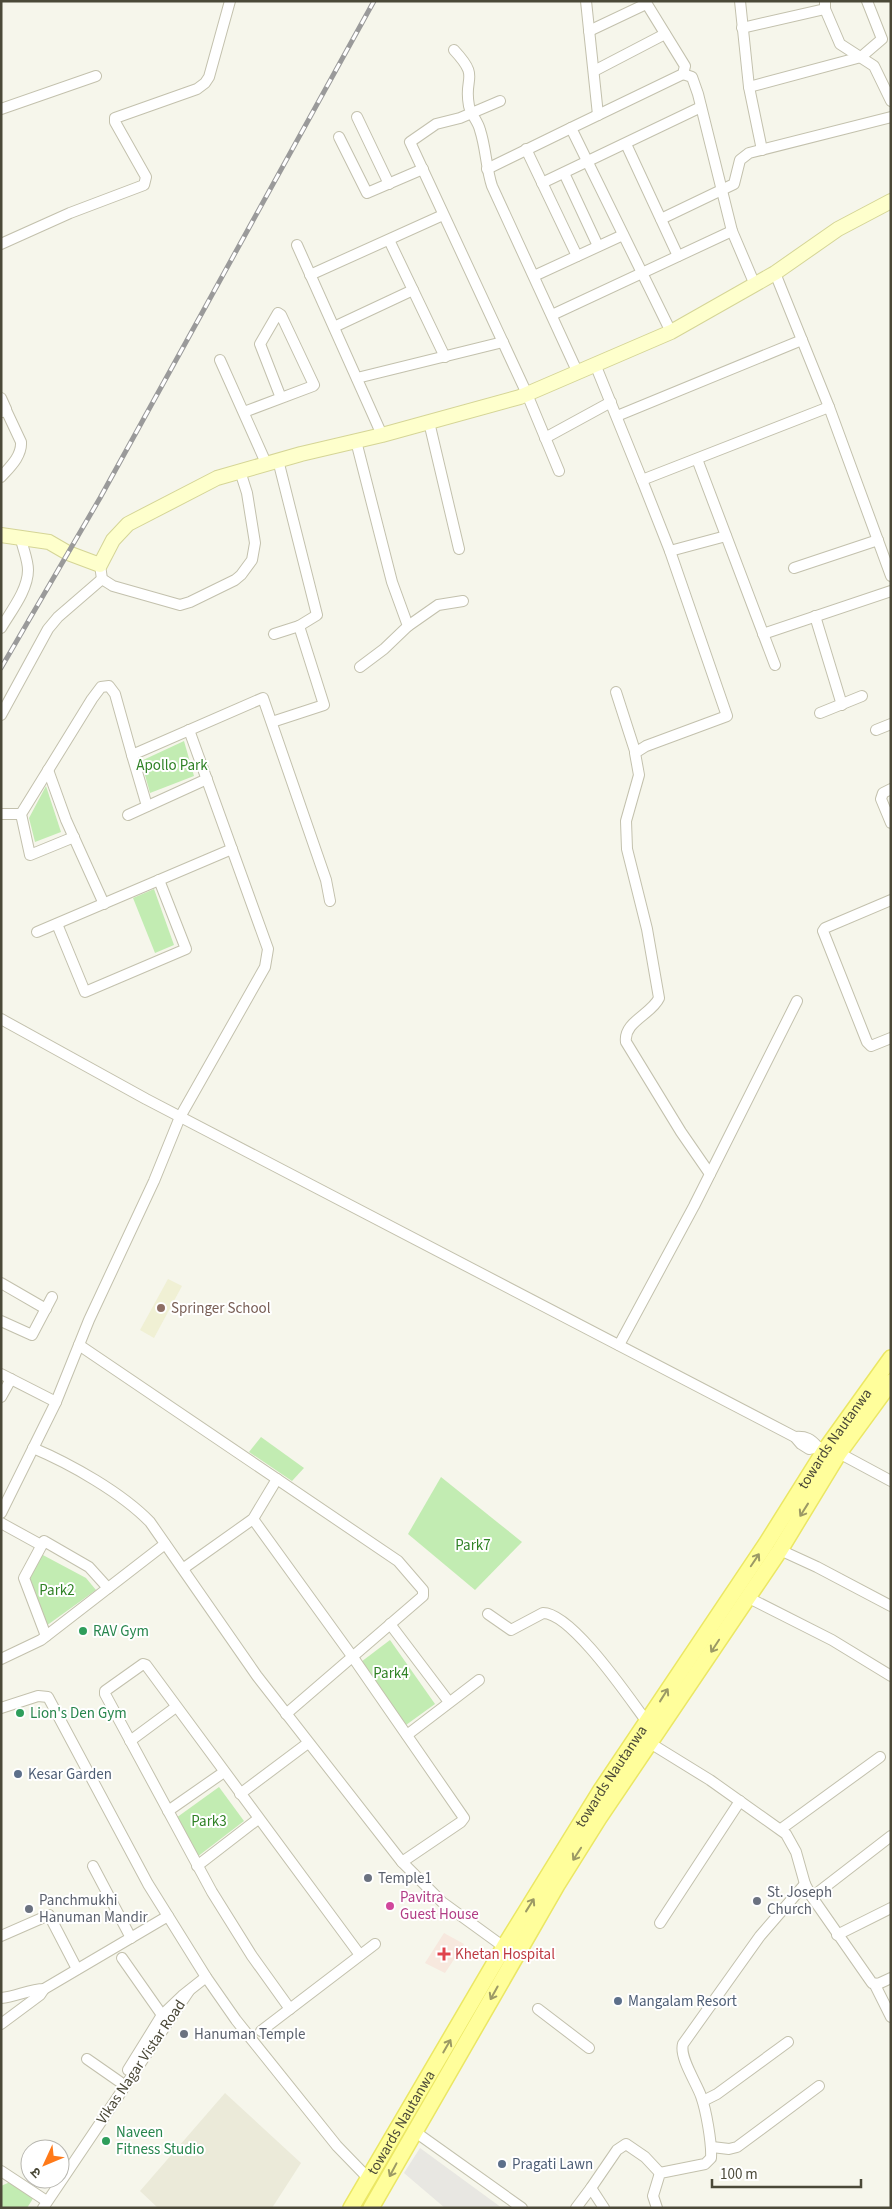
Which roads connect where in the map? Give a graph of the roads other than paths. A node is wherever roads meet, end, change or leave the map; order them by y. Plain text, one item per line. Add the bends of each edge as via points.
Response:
1 (230, 1) edge
2 (586, 1) edge
3 (740, 1) edge
4 (867, 1) edge
5 (646, 3) edge
6 (825, 5) edge
7 (742, 28) junction
8 (589, 31) junction
9 (665, 34) junction
10 (454, 50) dead end
11 (860, 57) junction
12 (594, 71) junction
13 (683, 74) junction
14 (96, 76) dead end
15 (749, 87) junction
16 (500, 101) dead end
17 (891, 101) edge
18 (701, 108) junction
19 (1, 109) edge
20 (472, 114) junction
21 (598, 115) junction
22 (357, 117) dead end
23 (891, 117) edge
24 (571, 128) junction
25 (339, 137) dead end
26 (626, 144) junction
27 (526, 150) junction
28 (762, 150) junction
29 (588, 162) junction
30 (423, 169) junction
31 (487, 169) junction
32 (564, 173) junction
33 (542, 183) junction
34 (390, 184) junction
35 (721, 190) junction
36 (891, 201) edge
37 (443, 215) junction
38 (661, 220) junction
39 (732, 231) junction
40 (623, 235) junction
41 (389, 240) junction
42 (1, 244) edge
43 (297, 245) dead end
44 (598, 246) junction
45 (577, 256) junction
46 (678, 256) junction
47 (775, 273) junction
48 (642, 274) junction
49 (310, 275) junction
50 (534, 276) junction
51 (755, 286) junction
52 (413, 290) junction
53 (552, 316) junction
54 (334, 327) junction
55 (671, 332) junction
56 (802, 340) junction
57 (503, 342) junction
58 (445, 356) junction
59 (220, 360) dead end
60 (595, 364) junction
61 (577, 371) junction
62 (357, 378) junction
63 (527, 394) junction
64 (1, 398) edge
65 (281, 398) junction
66 (611, 402) junction
67 (828, 407) junction
68 (4, 411) edge
69 (244, 412) junction
70 (617, 416) junction
71 (429, 422) junction
72 (382, 435) junction
73 (545, 438) junction
74 (356, 441) junction
75 (697, 459) junction
76 (272, 462) junction
77 (240, 471) junction
78 (559, 471) dead end
79 (1, 477) edge
80 (642, 480) junction
81 (1, 535) edge
82 (726, 536) junction
83 (21, 539) junction
84 (878, 540) junction
85 (459, 549) dead end
86 (670, 551) junction
87 (100, 565) junction
88 (794, 568) dead end
89 (890, 569) edge
90 (102, 579) junction
91 (891, 591) edge
92 (463, 601) dead end
93 (814, 616) junction
94 (299, 626) junction
95 (408, 626) junction
96 (1, 628) edge
97 (274, 634) dead end
98 (763, 634) junction
99 (775, 665) dead end
100 (360, 667) dead end
101 (616, 692) dead end
102 (862, 696) dead end
103 (842, 705) junction
104 (820, 713) dead end
105 (1, 715) edge
106 (272, 722) junction
107 (891, 724) edge
108 (189, 730) junction
109 (876, 730) dead end
110 (635, 751) junction
111 (132, 755) junction
112 (48, 770) junction
113 (207, 780) junction
114 (891, 789) edge
115 (147, 806) junction
116 (1, 814) edge
117 (21, 814) junction
118 (128, 815) dead end
119 (891, 823) edge
120 (74, 837) junction
121 (232, 849) junction
122 (159, 880) junction
123 (891, 900) edge
124 (330, 901) dead end
125 (104, 904) junction
126 (57, 924) junction
127 (37, 932) dead end
128 (798, 1001) dead end
129 (1, 1019) edge
130 (891, 1038) edge
131 (180, 1117) junction
132 (710, 1174) junction
133 (1, 1283) edge
134 (52, 1297) dead end
135 (46, 1309) junction
136 (1, 1321) edge
137 (79, 1345) junction
138 (619, 1345) junction
139 (889, 1365) edge
140 (6, 1376) edge
141 (891, 1382) edge
142 (1, 1397) edge
143 (56, 1402) junction
144 (33, 1448) junction
145 (828, 1450) junction
146 (277, 1479) junction
147 (890, 1479) edge
148 (1, 1513) edge
149 (253, 1520) junction
150 (1, 1522) edge
151 (165, 1544) junction
152 (41, 1545) junction
153 (780, 1550) junction
154 (184, 1568) junction
155 (108, 1588) junction
156 (747, 1598) junction
157 (891, 1606) edge
158 (488, 1614) dead end
159 (390, 1624) junction
160 (46, 1636) junction
161 (352, 1656) junction
162 (1, 1658) edge
163 (891, 1676) edge
164 (479, 1680) dead end
165 (450, 1702) junction
166 (176, 1707) junction
167 (1, 1708) edge
168 (286, 1714) junction
169 (647, 1722) junction
170 (406, 1735) junction
171 (130, 1741) junction
172 (308, 1743) junction
173 (650, 1743) junction
174 (880, 1757) dead end
175 (224, 1772) junction
176 (240, 1794) junction
177 (740, 1801) junction
178 (168, 1811) junction
179 (258, 1819) junction
180 (781, 1829) junction
181 (891, 1836) edge
182 (402, 1862) junction
183 (93, 1866) dead end
184 (198, 1866) junction
185 (805, 1884) junction
186 (812, 1897) junction
187 (891, 1908) edge
188 (168, 1916) junction
189 (660, 1923) dead end
190 (837, 1934) junction
191 (1, 1936) edge
192 (131, 1938) junction
193 (376, 1944) dead end
194 (504, 1947) junction
195 (360, 1955) junction
196 (122, 1958) dead end
197 (77, 1969) junction
198 (206, 1977) junction
199 (891, 1978) edge
200 (875, 1985) junction
201 (44, 1989) junction
202 (189, 1991) junction
203 (1, 1998) edge
204 (290, 2009) junction
205 (538, 2009) dead end
206 (162, 2015) junction
207 (891, 2017) edge
208 (1, 2024) edge
209 (261, 2031) dead end
210 (788, 2042) dead end
211 (589, 2048) dead end
212 (87, 2059) dead end
213 (120, 2082) junction
214 (819, 2086) dead end
215 (703, 2101) junction
216 (414, 2131) junction
217 (712, 2147) junction
218 (70, 2160) edge
219 (1, 2171) edge
220 (660, 2173) junction
221 (369, 2179) junction
222 (6, 2181) edge
223 (591, 2188) junction
224 (52, 2189) edge
225 (42, 2205) edge
226 (351, 2208) edge
227 (371, 2208) edge
228 (522, 2208) edge
229 (576, 2208) edge
230 (604, 2208) edge
231 (657, 2208) edge

1 - 42 street via 205,83 197,89 115,118 146,178 144,185
2 - 8 street
3 - 7 street
4 - 11 street via 882,39
5 - 8 street
5 - 9 street
6 - 7 street
6 - 11 street via 840,44
7 - 15 street
8 - 12 street
9 - 12 street
9 - 13 street via 685,66
10 - 20 street via 469,69 468,98
11 - 15 street
11 - 17 street via 874,66
12 - 21 street
13 - 18 street via 692,77
13 - 21 street
14 - 19 street
15 - 28 street
16 - 20 street
18 - 26 street
18 - 35 street
20 - 30 street via 436,124 410,141
20 - 31 street via 481,132
21 - 24 street
22 - 34 street
23 - 28 street
24 - 27 street
24 - 29 street
25 - 34 street via 364,192 369,194
26 - 29 street
26 - 38 street
27 - 31 street
27 - 33 street
28 - 35 street via 743,156 736,181
29 - 32 street
29 - 40 street
30 - 34 street
30 - 37 street
31 - 50 street
32 - 33 street
32 - 44 street
33 - 45 street
35 - 38 street
35 - 39 street
36 - 47 street via 838,229
37 - 41 street
37 - 57 street
38 - 46 street
39 - 46 street
39 - 51 street
40 - 44 street
40 - 48 street
41 - 49 street
41 - 52 street
43 - 49 street
44 - 45 street
45 - 50 street
46 - 48 street
47 - 51 street
47 - 56 street
48 - 53 street
48 - 55 street
49 - 54 street
50 - 53 street
51 - 55 street
52 - 54 street
52 - 58 street
53 - 61 street
54 - 62 street
55 - 60 street
56 - 67 street
56 - 70 street
57 - 58 street
57 - 63 street
58 - 62 street
59 - 69 street
60 - 61 street
60 - 66 street
61 - 63 street
62 - 72 street
63 - 71 street
63 - 73 street
64 - 68 street
65 - 65 street via 313,386 314,382 278,313 260,344
65 - 69 street
66 - 70 street
66 - 73 street
67 - 75 street
67 - 84 street
68 - 79 street via 21,447
69 - 76 street
70 - 80 street
71 - 72 street
71 - 85 street
72 - 74 street
73 - 78 street
74 - 76 street
74 - 95 street via 392,582
75 - 80 street
75 - 82 street
76 - 77 street
76 - 94 street via 318,615
77 - 87 street via 217,478 128,524 113,540
77 - 90 street via 255,543 252,560 236,580 180,605 112,586
80 - 86 street
81 - 83 street
82 - 86 street
82 - 98 street
83 - 87 street via 49,542
83 - 96 street via 27,562 26,582
84 - 88 street
84 - 89 street
86 - 110 street via 727,716
87 - 90 street
90 - 105 street via 48,628
91 - 93 street
92 - 95 street via 438,605
93 - 98 street
93 - 103 street
94 - 97 street
94 - 106 street via 324,705
95 - 100 street
98 - 99 street
101 - 110 street
102 - 103 street
103 - 104 street
106 - 108 street via 261,698
106 - 124 street via 326,880
107 - 109 street
108 - 111 street
108 - 113 street
110 - 132 street via 639,775 626,821 627,849 647,929 659,998 656,1005 628,1030 626,1042
111 - 112 street via 115,694 109,686 101,687
111 - 115 street
112 - 117 street
112 - 120 street
113 - 115 street
113 - 121 street
114 - 119 street via 883,793 881,799
115 - 118 street
116 - 117 street
117 - 120 street via 30,855
120 - 125 street
121 - 122 street
121 - 131 street via 268,949 268,957
122 - 125 street
122 - 126 street via 186,949 85,992
123 - 130 street via 823,931 867,1042 871,1046
125 - 126 street
126 - 127 street
128 - 132 street
129 - 131 street
131 - 137 street
131 - 138 street
132 - 138 street
133 - 135 street
134 - 135 street
135 - 136 street via 32,1335
137 - 143 street
137 - 146 street
138 - 145 street via 795,1437 808,1449
139 - 145 main road, towards Nautanwa
140 - 142 street
140 - 143 street
141 - 145 main road
143 - 144 street
144 - 148 street
144 - 151 street via 59,1459 138,1510
145 - 147 street
145 -> 153 main road
169 -> 145 main road, towards Nautanwa
146 - 149 street
146 - 159 street via 398,1561 423,1590 423,1596
149 - 154 street
149 - 161 street
150 - 152 street
151 - 154 street
151 - 155 street
152 - 155 street via 47,1542 90,1567
152 - 160 street via 24,1578
153 - 156 main road
153 - 157 street
154 - 168 street
155 - 160 street
156 - 163 street via 832,1640
156 -> 173 main road
158 - 169 street via 511,1630 543,1613 560,1618 610,1672
159 - 161 street
159 - 165 street
160 - 162 street
161 - 168 street
161 - 170 street
164 - 165 street
165 - 170 street
166 - 171 street
166 - 171 street via 145,1664 105,1691
166 - 175 street
167 - 188 street via 38,1696 48,1697
168 - 172 street
194 -> 169 main road, towards Nautanwa
170 - 182 street via 464,1818
171 - 178 street
172 - 176 street
172 - 182 street
173 - 177 street
173 -> 216 main road via 556,1885
174 - 180 street
175 - 176 street
175 - 178 street
176 - 179 street
177 - 180 street
177 - 189 street
178 - 184 street
179 - 184 street
179 - 195 street
180 - 185 street via 796,1852
181 - 186 street
182 - 194 street via 442,1902
183 - 192 street
184 - 204 street via 234,1928
185 - 186 street
185 - 215 street via 760,1936 683,2044 682,2053
186 - 190 street
187 - 190 street
188 - 192 street
188 - 198 street
190 - 200 street
191 - 197 street via 49,1915
192 - 197 street
193 - 195 street
221 -> 194 main road, towards Nautanwa
195 - 204 street
196 - 206 street
197 - 201 street
198 - 202 street
198 - 221 street via 236,2020 337,2146
199 - 200 street
200 - 207 street
201 - 203 street
201 - 208 street via 40,1996
202 - 206 street
202 - 225 street, Vikas Nagar Vistar Road
204 - 209 street
205 - 211 street
206 - 213 street
210 - 215 street
212 - 213 street
213 - 218 street
214 - 217 street via 737,2147 729,2150
215 - 217 street
216 -> 227 main road
216 - 228 street
217 - 220 street via 711,2158 705,2164
219 - 222 street
220 - 223 street via 626,2144 616,2150
220 - 231 street via 653,2196
221 - 226 main road, towards Nautanwa
222 - 225 street
223 - 229 street
223 - 230 street
224 - 225 street

